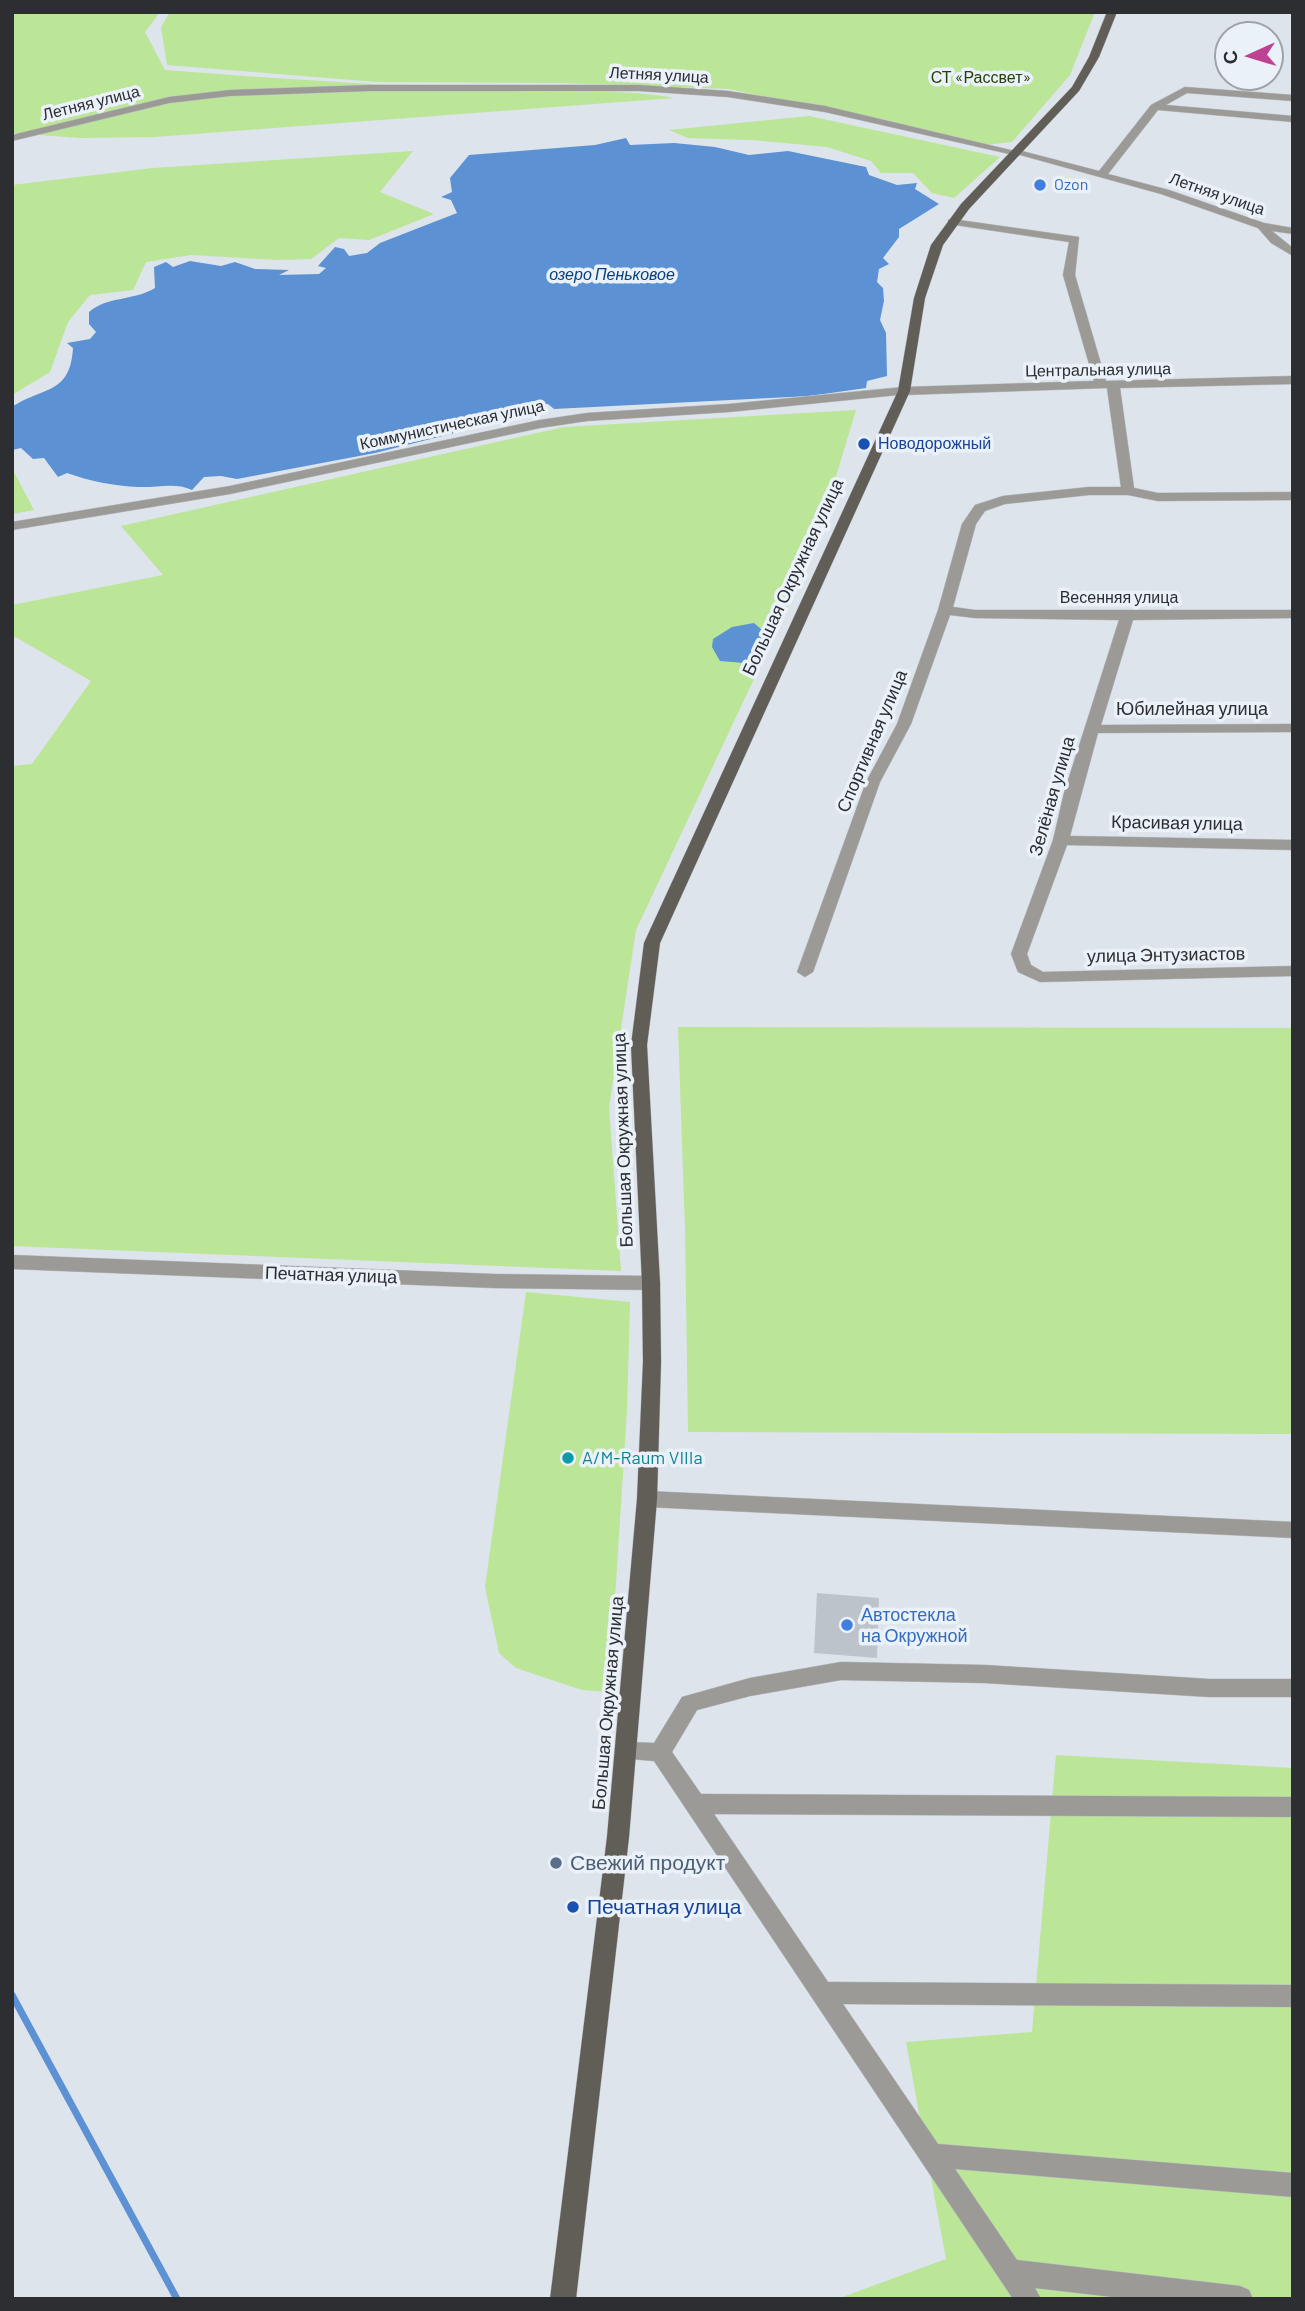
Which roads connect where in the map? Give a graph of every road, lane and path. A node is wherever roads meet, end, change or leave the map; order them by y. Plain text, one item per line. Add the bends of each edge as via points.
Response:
1 (1112, 12) edge
2 (1293, 98) edge
3 (1155, 107) junction
4 (1293, 119) edge
5 (12, 138) edge
6 (1018, 153) junction
7 (1101, 175) junction
8 (952, 222) junction
9 (1262, 226) junction
10 (1293, 231) edge
11 (1293, 253) edge
12 (1293, 380) edge
13 (1107, 385) junction
14 (904, 391) junction
15 (1128, 491) junction
16 (1293, 496) edge
17 (12, 526) edge
18 (945, 610) junction
19 (1293, 614) edge
20 (1127, 616) junction
21 (1293, 728) edge
22 (1091, 729) junction
23 (1061, 840) junction
24 (1293, 845) edge
25 (1293, 971) edge
26 (805, 972) dead end
27 (1040, 977) joint
28 (12, 1262) edge
29 (651, 1283) junction
30 (647, 1499) junction
31 (1293, 1530) edge
32 (1293, 1688) edge
33 (627, 1751) junction
34 (660, 1752) junction
35 (697, 1804) junction
36 (1293, 1807) edge
37 (822, 1993) junction
38 (1293, 1996) edge
39 (932, 2155) junction
40 (1293, 2185) edge
41 (1010, 2272) junction
42 (564, 2299) edge
43 (1028, 2299) edge
44 (1240, 2299) edge

1 - 6 main road, Большая Окружная улица via 1087,72
2 - 3 street via 1185,90
3 - 4 street
3 - 7 street
5 - 6 street, Летняя улица via 169,100 230,93 639,88 728,94 825,109
6 - 7 street, Летняя улица
6 - 8 main road, Большая Окружная улица
7 - 9 street, Летняя улица
8 - 13 street via 1075,239 1069,275
8 - 14 main road, Большая Окружная улица via 927,266
9 - 10 street, Летняя улица
9 - 11 street
12 - 13 street, Центральная улица
13 - 14 street, Центральная улица
13 - 15 street
14 - 17 street, Коммунистическая улица via 540,424 230,491
14 - 29 main road, Большая Окружная улица via 652,943 639,1045
15 - 16 street via 1158,497
15 - 18 street, Спортивная улица via 1048,494 980,508 970,524
18 - 20 street, Весенняя улица
18 - 26 street, Спортивная улица via 904,724 873,782
19 - 20 street, Весенняя улица
20 - 22 street, Зелёная улица
21 - 22 street, Юбилейная улица
22 - 23 street, Зелёная улица
23 - 24 street, Красивая улица
23 - 27 street, Зелёная улица via 1019,954 1024,968
25 - 27 street, улица Энтузиастов
28 - 29 street, Печатная улица
29 - 30 main road, Большая Окружная улица
30 - 31 street
30 - 33 main road, Большая Окружная улица
32 - 34 street via 841,1671 690,1703
33 - 34 street
33 - 42 main road, Большая Окружная улица
34 - 35 street
35 - 36 street
35 - 37 street
37 - 38 street
37 - 39 street
39 - 40 street
39 - 41 street
41 - 43 street
41 - 44 street

